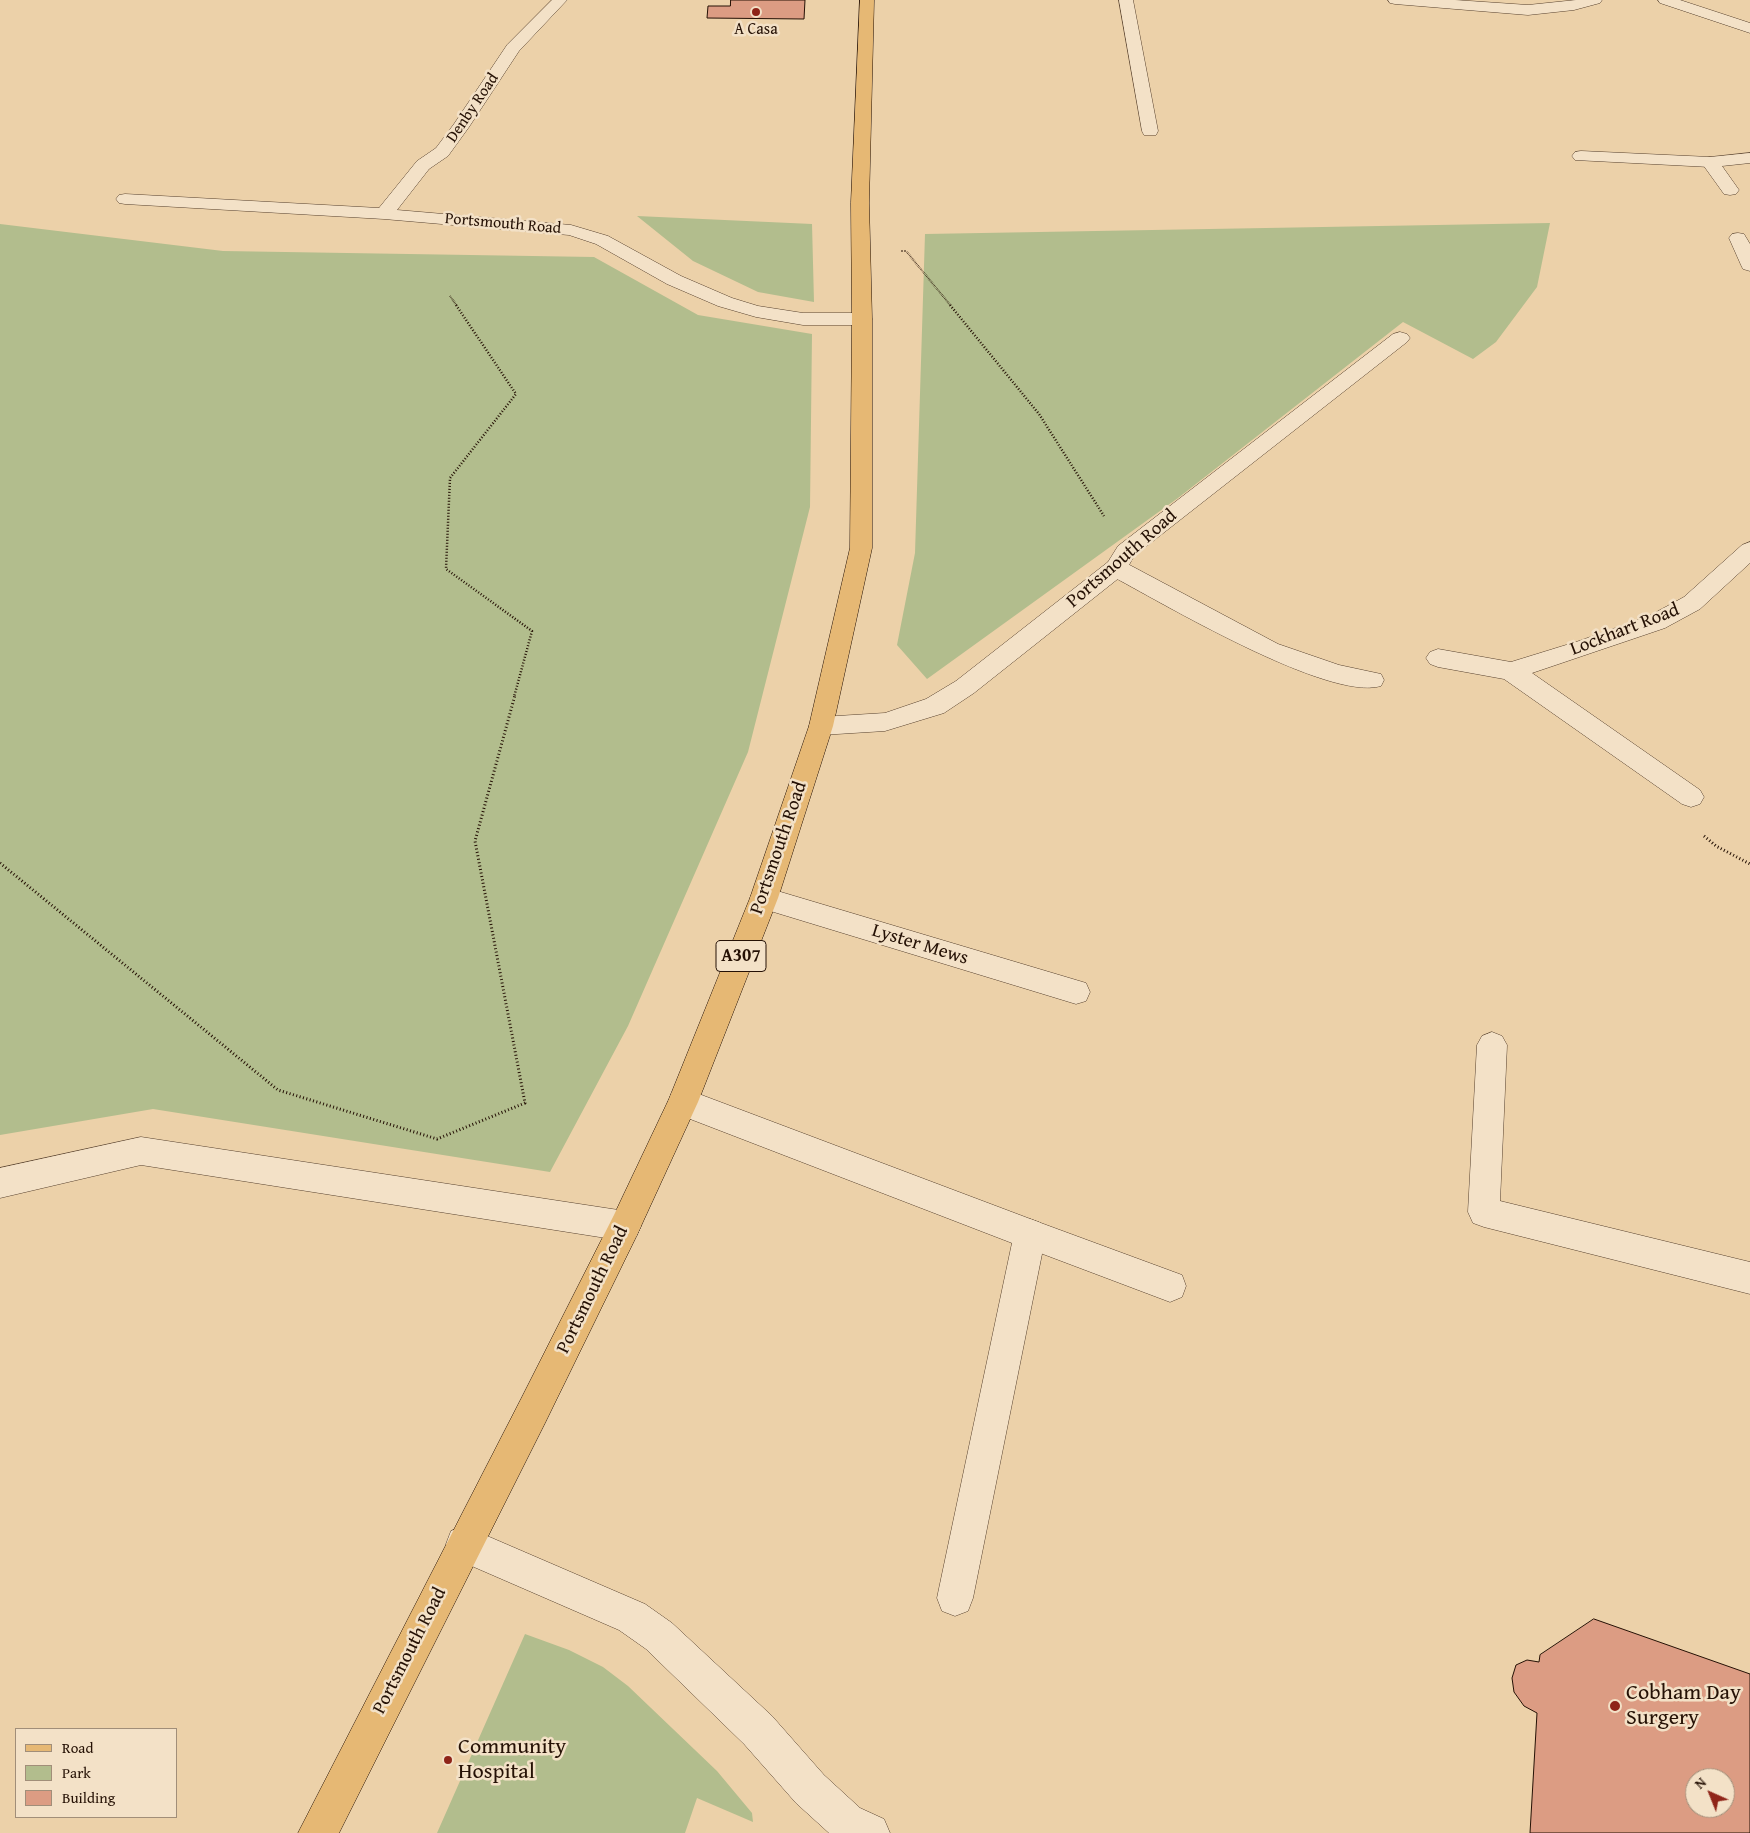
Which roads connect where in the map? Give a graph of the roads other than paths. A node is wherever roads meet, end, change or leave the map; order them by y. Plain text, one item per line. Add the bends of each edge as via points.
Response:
1 (560, 0) edge
2 (867, 0) edge
3 (1126, 0) edge
4 (1395, 0) edge
5 (1595, 0) edge
6 (1665, 0) edge
7 (1750, 28) edge
8 (1150, 131) dead end
9 (1581, 156) dead end
10 (1750, 158) edge
11 (1710, 162) junction
12 (1730, 190) dead end
13 (125, 199) dead end
14 (384, 214) junction
15 (1738, 238) dead end
16 (1750, 265) edge
17 (862, 319) junction
18 (1400, 338) dead end
19 (1750, 550) edge
20 (1121, 560) junction
21 (1438, 658) dead end
22 (1511, 671) junction
23 (1372, 680) dead end
24 (821, 726) junction
25 (1691, 797) dead end
26 (764, 898) junction
27 (1076, 992) dead end
28 (1492, 1045) dead end
29 (683, 1102) junction
30 (0, 1183) edge
31 (625, 1226) junction
32 (1030, 1234) junction
33 (1750, 1278) edge
34 (1170, 1286) dead end
35 (464, 1544) junction
36 (955, 1598) dead end
37 (318, 1833) edge
38 (870, 1833) edge

1 - 14 street, Denby Road via 513,48 442,152 423,165
2 - 17 main road, Portsmouth Road / A307 via 860,203
3 - 8 street
4 - 5 street via 1528,10
6 - 7 street
9 - 11 street
10 - 11 street
11 - 12 street
13 - 14 street, Portsmouth Road
14 - 17 street, Portsmouth Road via 571,230 602,240 674,280 741,307 803,319
15 - 16 street
17 - 24 main road, Portsmouth Road / A307 via 861,548
18 - 20 street, Portsmouth Road
19 - 22 street, Lockhart Road via 1692,603 1657,622
20 - 23 street via 1270,650 1337,674
20 - 24 street, Portsmouth Road via 965,687 935,706 885,722
21 - 22 street, Lockhart Road
22 - 25 street, Lockhart Road
24 - 26 main road, Portsmouth Road / A307
26 - 27 street, Lyster Mews
26 - 29 main road, Portsmouth Road / A307
28 - 33 street via 1484,1212
29 - 31 main road, Portsmouth Road / A307
29 - 32 street
30 - 31 street via 141,1150
31 - 35 main road, Portsmouth Road / A307
32 - 34 street
32 - 36 street
35 - 37 main road, Portsmouth Road / A307
35 - 38 street via 632,1617 659,1636 758,1730 810,1789 846,1822

